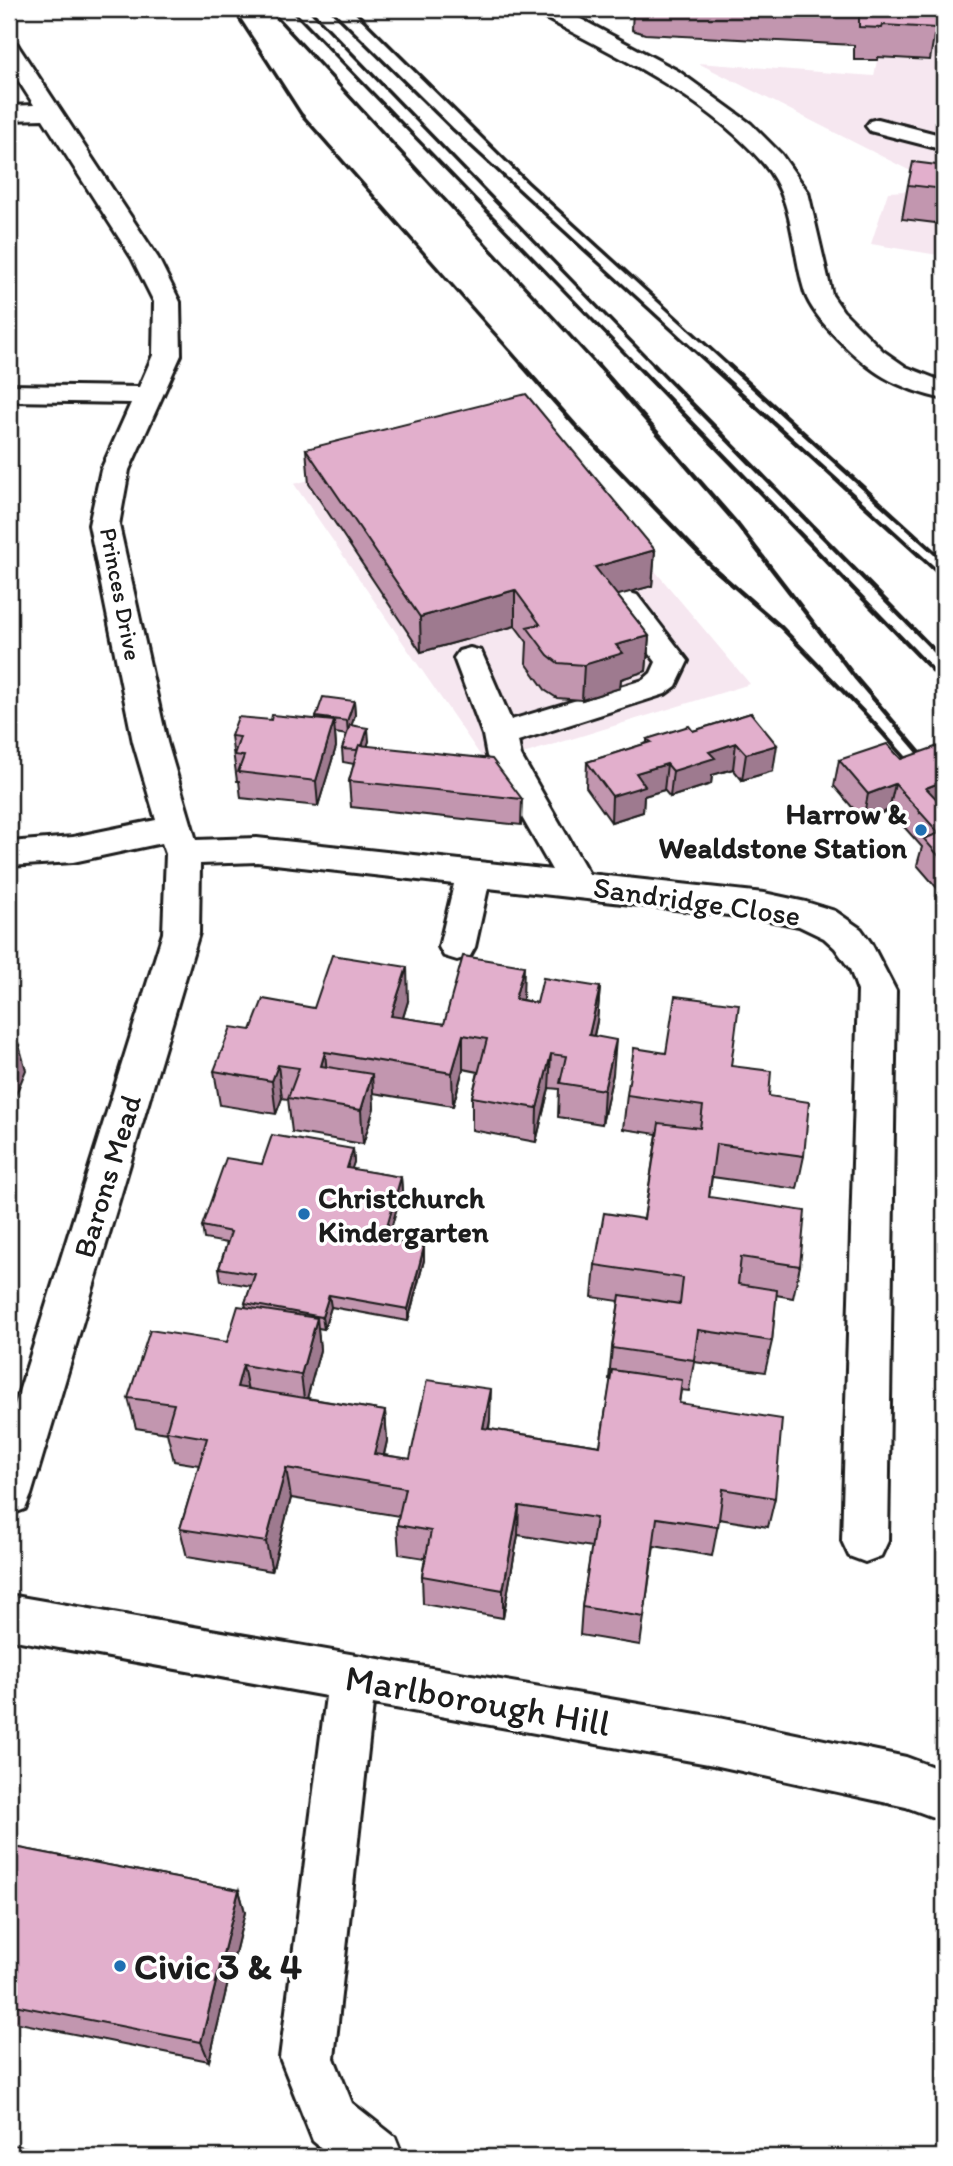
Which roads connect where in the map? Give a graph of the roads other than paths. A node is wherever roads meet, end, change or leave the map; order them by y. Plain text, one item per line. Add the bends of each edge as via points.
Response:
1 (546, 9) edge
2 (9, 49) edge
3 (47, 112) junction
4 (9, 113) edge
5 (878, 125) dead end
6 (944, 143) edge
7 (944, 391) edge
8 (9, 393) edge
9 (149, 396) junction
10 (626, 602) edge
11 (470, 658) dead end
12 (500, 735) junction
13 (179, 841) junction
14 (9, 854) edge
15 (474, 874) junction
16 (578, 885) junction
17 (457, 947) dead end
18 (9, 1495) edge
19 (865, 1541) dead end
20 (9, 1617) edge
21 (352, 1678) junction
22 (944, 1796) edge
23 (375, 2157) edge

1 - 7 street via 670,76 743,129 773,159 796,192 819,295 834,317 873,357 896,373
2 - 3 street, Princes Drive
3 - 4 street
3 - 9 street, Princes Drive via 145,258 167,302 167,355
5 - 6 street
8 - 9 street
9 - 13 street, Princes Drive via 115,470 104,525 150,742
10 - 12 street via 672,661 665,679 654,687
11 - 12 street
12 - 16 street via 504,755
13 - 14 street, Sandridge Close
13 - 15 street, Sandridge Close via 209,850 257,850
13 - 18 street, Barons Mead via 181,933
15 - 16 street, Sandridge Close
15 - 17 street
16 - 19 street, Sandridge Close via 797,911 823,920 848,937 864,957 877,991
20 - 21 street, Marlborough Hill
21 - 22 street, Marlborough Hill via 714,1741 906,1782
21 - 23 street via 307,2058 332,2122

